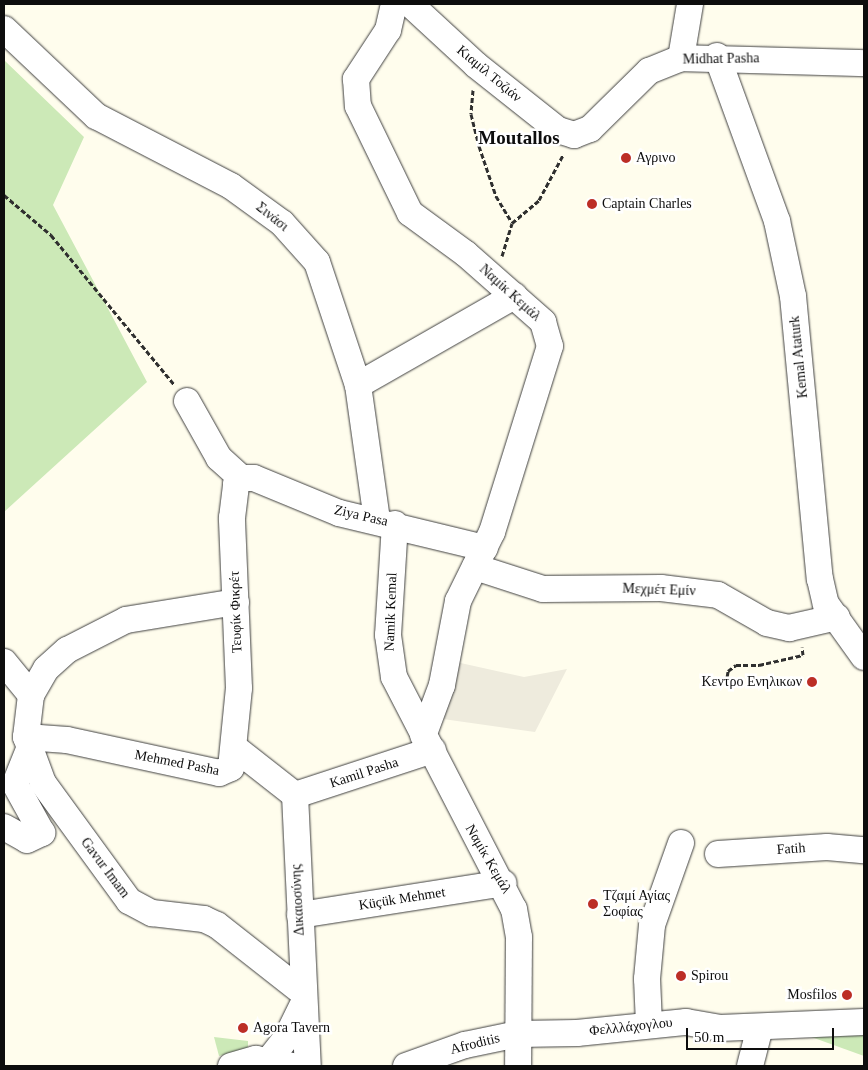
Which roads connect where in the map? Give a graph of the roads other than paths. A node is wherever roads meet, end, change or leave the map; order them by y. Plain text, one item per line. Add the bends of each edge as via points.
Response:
1 (394, 4) edge
2 (410, 4) edge
3 (690, 4) edge
4 (4, 29) edge
5 (717, 56) junction
6 (681, 58) junction
7 (864, 63) edge
8 (574, 135) joint
9 (514, 296) junction
10 (358, 385) junction
11 (187, 400) road end
12 (241, 478) junction
13 (386, 522) junction
14 (480, 557) junction
15 (236, 602) junction
16 (837, 617) junction
17 (864, 657) edge
18 (4, 662) edge
19 (31, 695) junction
20 (428, 743) junction
21 (27, 744) junction
22 (235, 748) junction
23 (295, 795) junction
24 (4, 826) edge
25 (681, 843) dead end
26 (864, 850) edge
27 (718, 854) dead end
28 (504, 883) junction
29 (300, 915) junction
30 (302, 999) junction
31 (864, 1022) edge
32 (649, 1024) junction
33 (760, 1027) junction
34 (518, 1034) junction
35 (280, 1063) edge
36 (231, 1066) edge
37 (308, 1066) edge
38 (406, 1066) edge
39 (518, 1066) edge
40 (750, 1066) edge

1 - 9 street, Ναμίκ Κεμάλ via 388,30 356,79 358,106 410,213 495,277
2 - 8 street, Κιαμίλ Τοζιάν via 476,65 558,130
3 - 6 street
4 - 10 street, Σινάσι via 96,116 205,170 289,230 317,262 328,284
5 - 6 street, Midhat Pasha
5 - 7 street, Midhat Pasha
5 - 16 street, Kemal Ataturk via 777,221 793,296 820,579 826,604
6 - 8 street, Midhat Pasha via 649,71 590,129
9 - 10 street
9 - 14 street, Ναμίκ Κεμάλ via 543,322 550,346
10 - 13 street, Σινάσι
11 - 12 street via 219,458
12 - 13 street, Ziya Pasa via 254,478 338,513
12 - 15 street, Τευφίκ Φικρέτ via 232,518
13 - 14 street, Ziya Pasa
13 - 20 street, Namik Kemal via 389,655 394,677
14 - 16 street, Μεχμέτ Εμίν via 544,589 661,588 718,595 767,623 797,628
14 - 20 street, Ναμίκ Κεμάλ via 458,601
15 - 19 street via 116,624 56,659
15 - 22 street, Τευφίκ Φικρέτ via 239,688
16 - 17 street, Kemal Ataturk
18 - 19 street
19 - 21 street
20 - 23 street, Kamil Pasha
20 - 28 street, Ναμίκ Κεμάλ via 464,818
21 - 22 street, Mehmed Pasha via 67,740 219,773 231,768
21 - 24 street via 14,784 42,833 27,840
21 - 30 street, Gavur Imam via 43,783 128,901 152,913 197,918 217,925
22 - 23 street, Mehmed Pasha
23 - 29 street, Δικαιοσύνης
25 - 32 street via 652,925 647,980
26 - 27 street, Fatih via 828,847
28 - 29 street, Küçük Mehmet
28 - 34 street, Ναμίκ Κεμάλ via 519,937
29 - 30 street, Δικαιοσύνης
30 - 35 street, Δικαιοσύνης
30 - 37 street, Δικαιοσύνης
31 - 33 street, Φελλλάχογλου
32 - 33 street, Φελλλάχογλου
32 - 34 street, Φελλλάχογλου via 577,1033
33 - 40 street
34 - 38 street, Afroditis via 465,1045
34 - 39 street, Ναμίκ Κεμάλ
35 - 36 street

